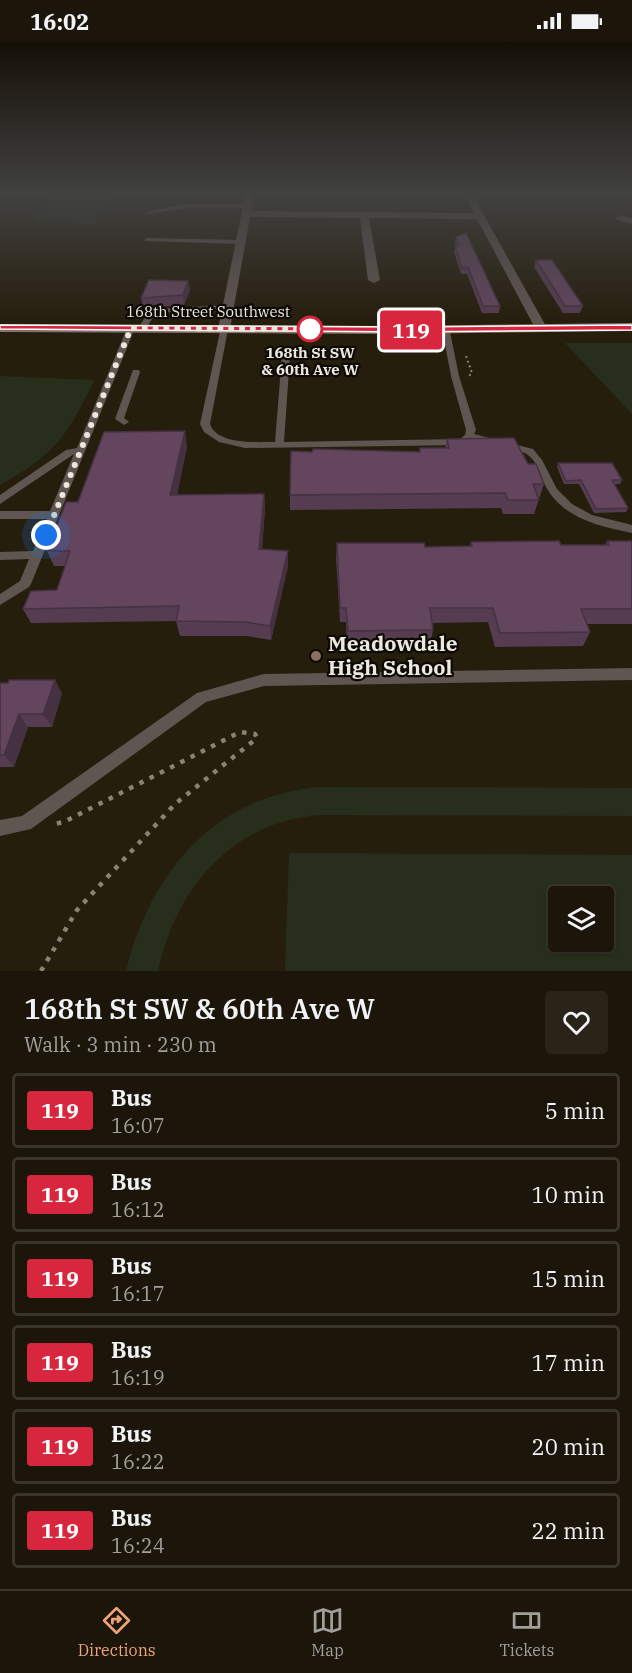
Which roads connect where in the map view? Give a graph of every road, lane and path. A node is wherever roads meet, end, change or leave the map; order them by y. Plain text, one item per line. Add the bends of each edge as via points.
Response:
1 (242, 235) edge
2 (367, 235) edge
3 (491, 235) edge
4 (147, 240) dead end
5 (241, 242) junction
6 (374, 280) dead end
7 (229, 307) junction
8 (632, 327) edge
9 (0, 328) edge
10 (137, 328) junction
11 (541, 328) junction
12 (225, 329) junction
13 (446, 329) junction
14 (286, 355) dead end
15 (136, 372) dead end
16 (124, 422) dead end
17 (469, 436) junction
18 (279, 445) junction
19 (81, 450) junction
20 (0, 500) edge
21 (0, 515) edge
22 (54, 515) junction
23 (632, 529) edge
24 (37, 555) junction
25 (0, 556) edge
26 (0, 600) edge
27 (632, 674) edge
28 (37, 814) junction
29 (0, 828) edge
30 (41, 971) edge

1 - 5 street
2 - 6 street
3 - 11 street
4 - 5 lane
5 - 7 street
7 - 10 lane via 154,311
7 - 12 street
8 - 11 main road, 168th Street Southwest
9 - 10 main road, 168th Street Southwest
10 - 12 main road, 168th Street Southwest
10 - 19 lane
11 - 13 main road, 168th Street Southwest
12 - 13 main road, 168th Street Southwest
12 - 18 lane via 205,424 207,430 232,443
13 - 17 lane
14 - 18 lane
15 - 16 lane via 119,419
17 - 18 lane via 451,444
17 - 23 lane via 530,451 537,456 553,492 562,502 591,518
19 - 20 lane via 69,452
19 - 22 lane
21 - 22 lane
22 - 24 lane
24 - 25 lane
24 - 26 lane via 25,584
27 - 28 lane via 264,680 202,697
28 - 29 lane via 25,823
28 - 30 path via 45,826 63,822 240,732 255,734 257,738 175,804 114,869 77,910

